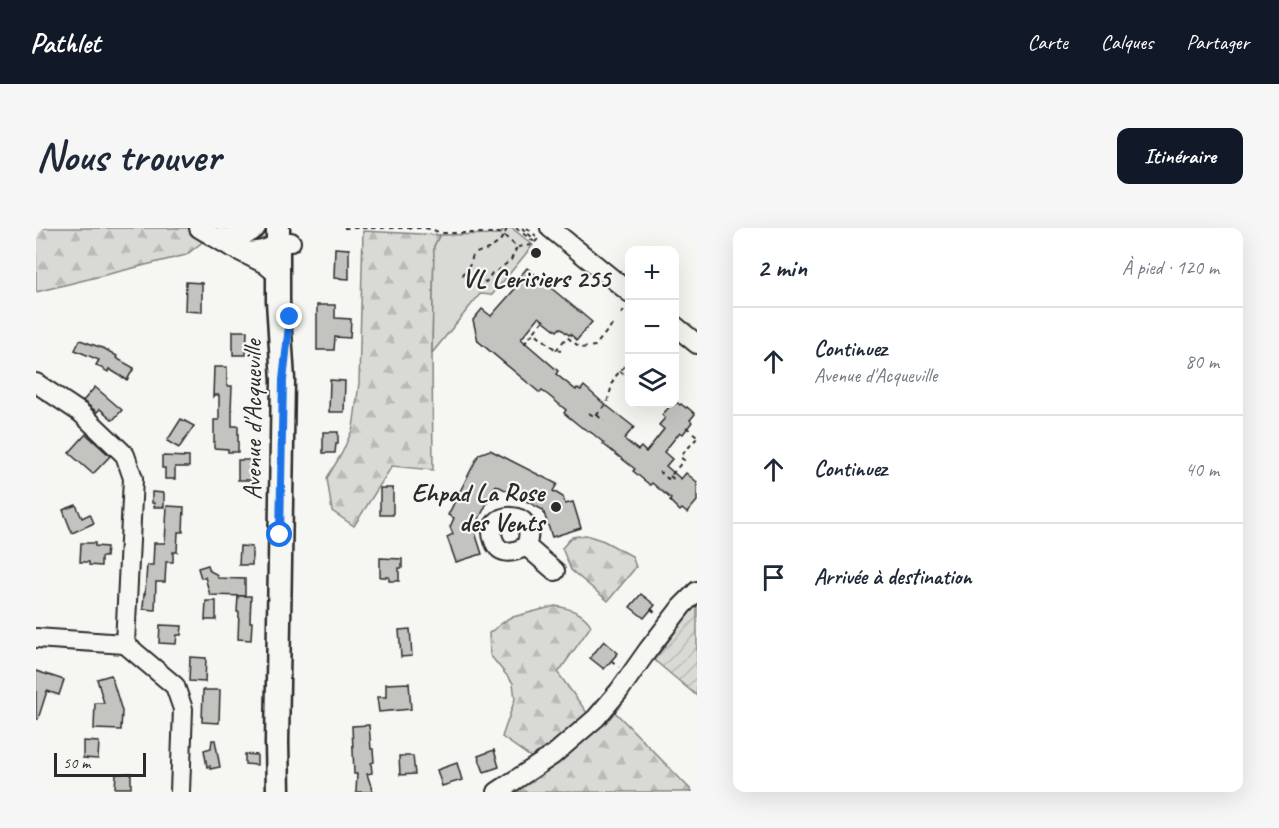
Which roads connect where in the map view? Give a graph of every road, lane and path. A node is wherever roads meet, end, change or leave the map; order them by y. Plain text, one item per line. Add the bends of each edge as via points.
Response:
1 (199, 228) edge
2 (344, 228) edge
3 (507, 228) edge
4 (516, 228) edge
5 (522, 228) edge
6 (527, 228) edge
7 (255, 229) edge
8 (285, 235) edge
9 (504, 235) junction
10 (542, 235) edge
11 (216, 237) junction
12 (517, 247) junction
13 (242, 252) junction
14 (277, 274) junction
15 (625, 298) edge
16 (625, 306) edge
17 (621, 314) dead end
18 (543, 321) dead end
19 (615, 321) dead end
20 (679, 328) edge
21 (534, 332) junction
22 (524, 344) dead end
23 (697, 344) edge
24 (556, 350) junction
25 (561, 351) dead end
26 (625, 366) edge
27 (620, 371) junction
28 (625, 375) edge
29 (283, 380) junction
30 (36, 383) edge
31 (589, 413) dead end
32 (597, 415) junction
33 (604, 421) dead end
34 (686, 427) dead end
35 (697, 437) edge
36 (658, 471) dead end
37 (670, 476) junction
38 (676, 481) dead end
39 (526, 546) dead end
40 (555, 571) dead end
41 (697, 591) edge
42 (651, 609) dead end
43 (659, 616) dead end
44 (36, 638) edge
45 (125, 644) junction
46 (612, 661) dead end
47 (620, 667) dead end
48 (180, 792) edge
49 (278, 792) edge
50 (497, 792) edge

1 - 11 street
2 - 9 path via 425,228 444,233
3 - 9 path
4 - 5 path via 533,241
6 - 10 path
7 - 8 street via 272,236
7 - 11 street via 234,238
8 - 13 street via 273,246
8 - 14 main road, Avenue d'Acqueville
8 - 29 main road via 290,324
9 - 12 path
9 - 12 path via 491,248 473,256 464,278 486,282 511,260
10 - 12 path via 532,246
10 - 15 street
11 - 13 street
13 - 14 street
14 - 29 main road, Avenue d'Acqueville
16 - 17 path
18 - 21 path
19 - 24 path via 595,346 581,348 567,337
20 - 23 street
21 - 22 path
21 - 24 path
24 - 25 path
26 - 27 path
27 - 28 path
27 - 32 path via 614,378 608,403
29 - 49 main road, Avenue d'Acqueville
30 - 45 street via 81,413 125,454 133,478
31 - 32 path
32 - 33 path
34 - 35 path
35 - 37 path
36 - 37 path via 668,479
37 - 38 path
39 - 40 street
41 - 50 street via 596,718 553,755
42 - 43 path
44 - 45 street
45 - 48 street via 175,686 183,709
46 - 47 path

